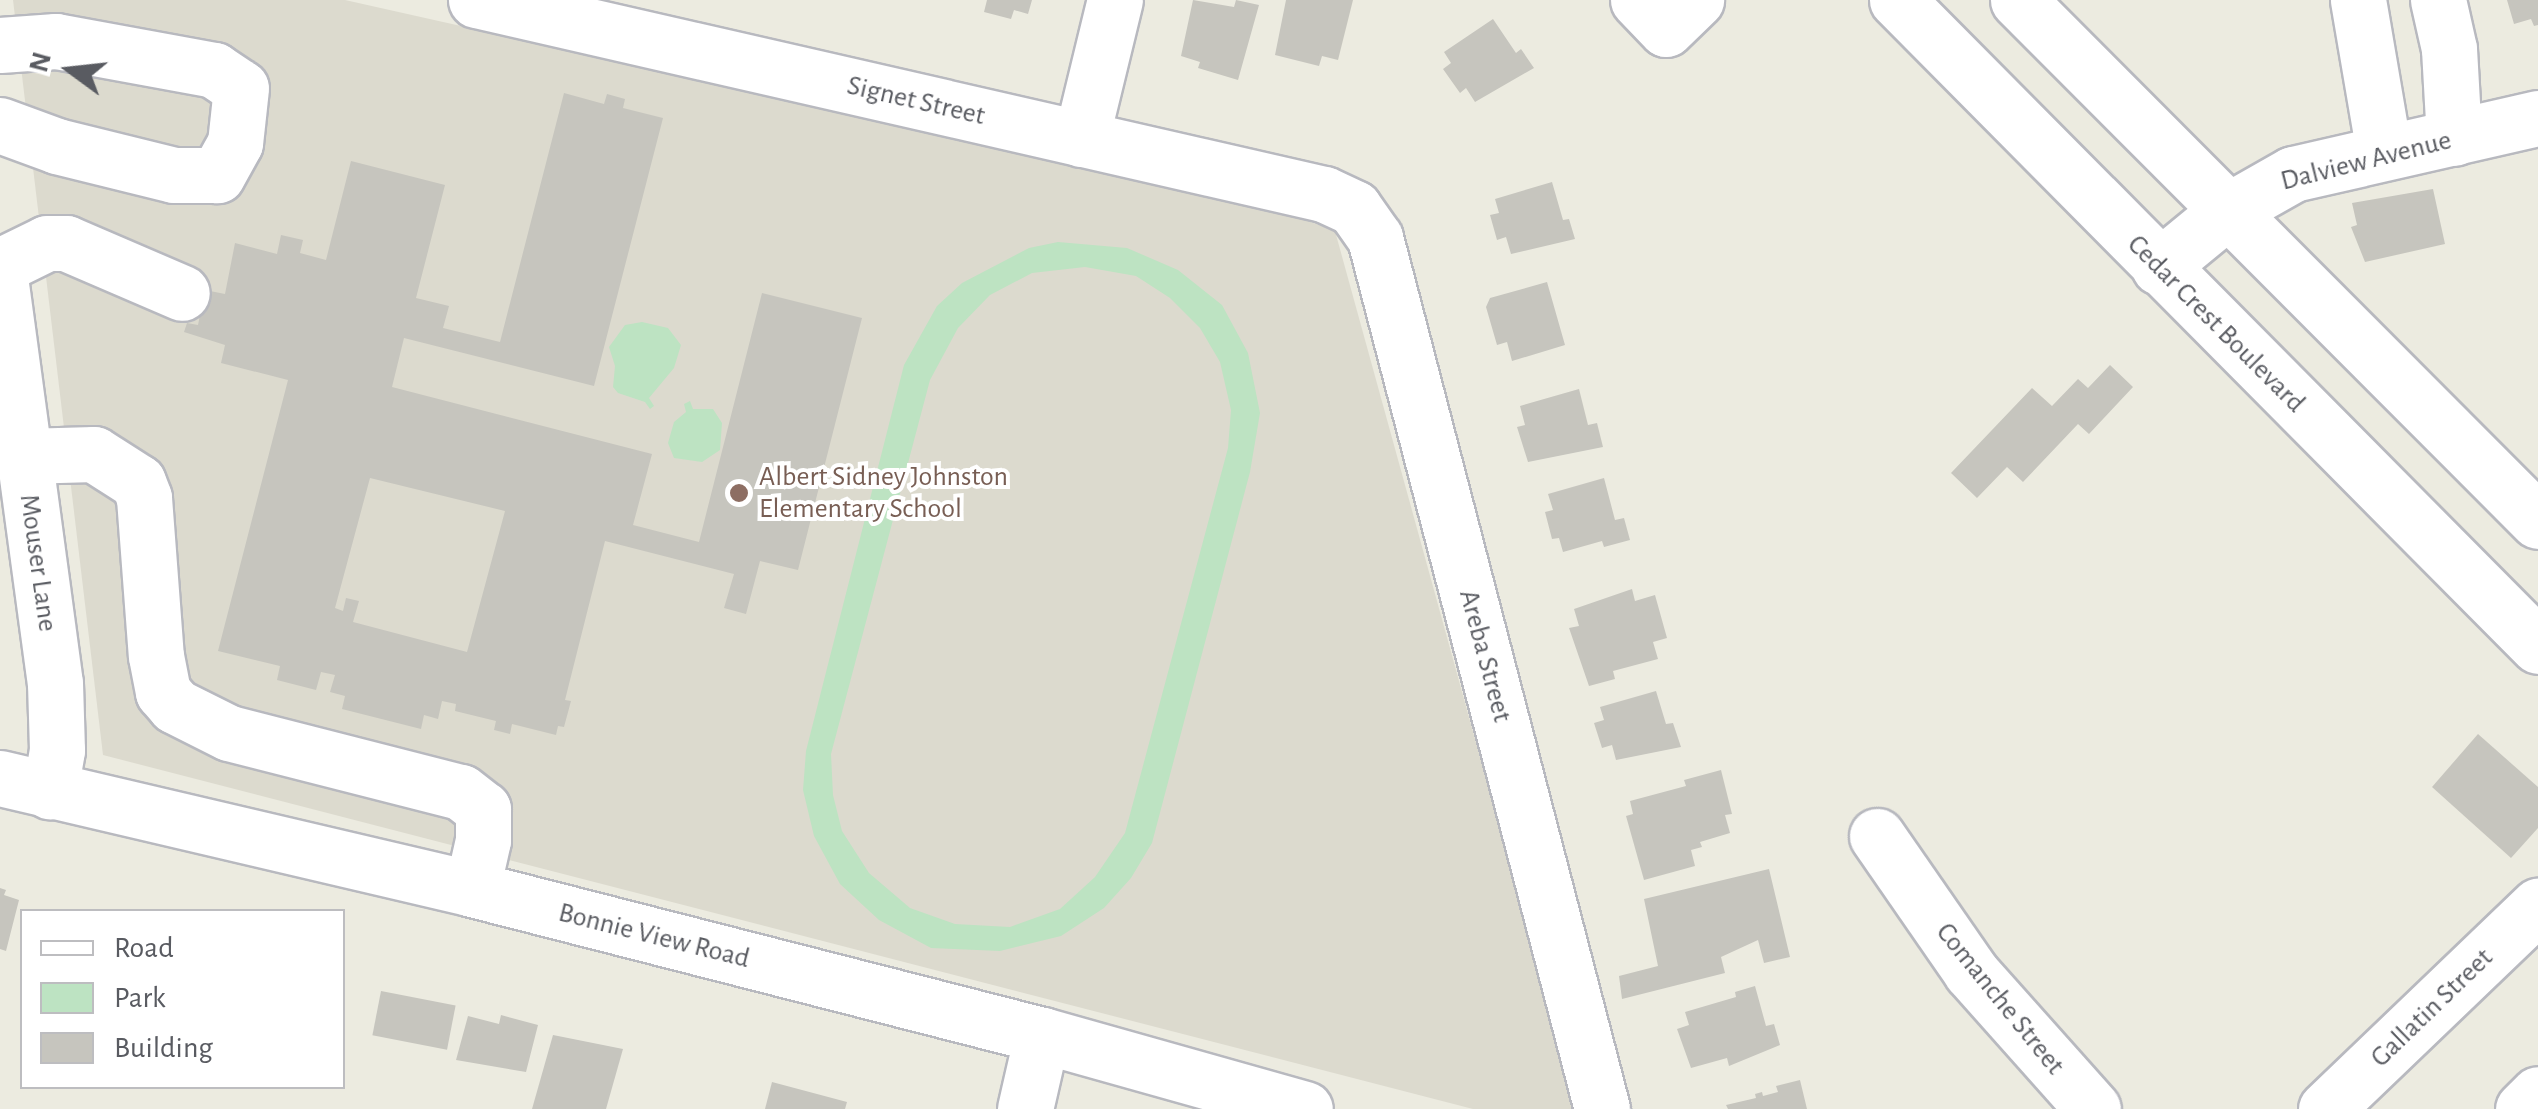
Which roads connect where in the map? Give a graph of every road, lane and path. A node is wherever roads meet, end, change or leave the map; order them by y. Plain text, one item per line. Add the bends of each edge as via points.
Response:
1 (476, 0) edge
2 (1115, 0) edge
3 (1638, 0) edge
4 (1696, 0) edge
5 (1897, 0) edge
6 (2018, 0) edge
7 (2358, 0) edge
8 (2438, 0) edge
9 (0, 46) edge
10 (2538, 118) edge
11 (0, 124) edge
12 (2454, 138) junction
13 (1081, 139) junction
14 (2384, 152) junction
15 (1354, 208) joint
16 (2226, 212) junction
17 (0, 266) edge
18 (2158, 267) junction
19 (0, 276) edge
20 (182, 292) dead end
21 (24, 456) junction
22 (2536, 516) edge
23 (2538, 646) edge
24 (25, 785) edge
25 (1877, 836) dead end
26 (472, 889) junction
27 (2538, 906) edge
28 (1042, 1035) junction
29 (1025, 1109) edge
30 (1305, 1109) edge
31 (1602, 1109) edge
32 (2093, 1109) edge
33 (2326, 1109) edge

1 - 13 street, Signet Street
2 - 13 street
3 - 4 street via 1666,29
5 - 18 street, Cedar Crest Boulevard
6 - 16 street
7 - 14 street
8 - 12 street
9 - 11 street via 56,42 214,70 241,88 234,143 217,175 174,175 57,146
10 - 12 street, Dalview Avenue
12 - 14 street, Dalview Avenue
13 - 15 street, Signet Street via 1324,194
14 - 16 street, Dalview Avenue via 2293,174
15 - 31 street, Areba Street via 1375,238
16 - 18 street, Dalview Avenue
16 - 22 street
17 - 20 street via 47,243 66,242
18 - 23 street, Cedar Crest Boulevard
19 - 21 street, Mouser Lane
21 - 24 street, Mouser Lane via 58,750
21 - 26 street via 94,454 138,482 156,656 163,692 176,706 230,734 461,792 484,809
24 - 26 street, Bonnie View Road
25 - 32 street, Comanche Street via 1971,972
26 - 28 street, Bonnie View Road
27 - 33 street, Gallatin Street
28 - 29 street
28 - 30 street, Bonnie View Road

